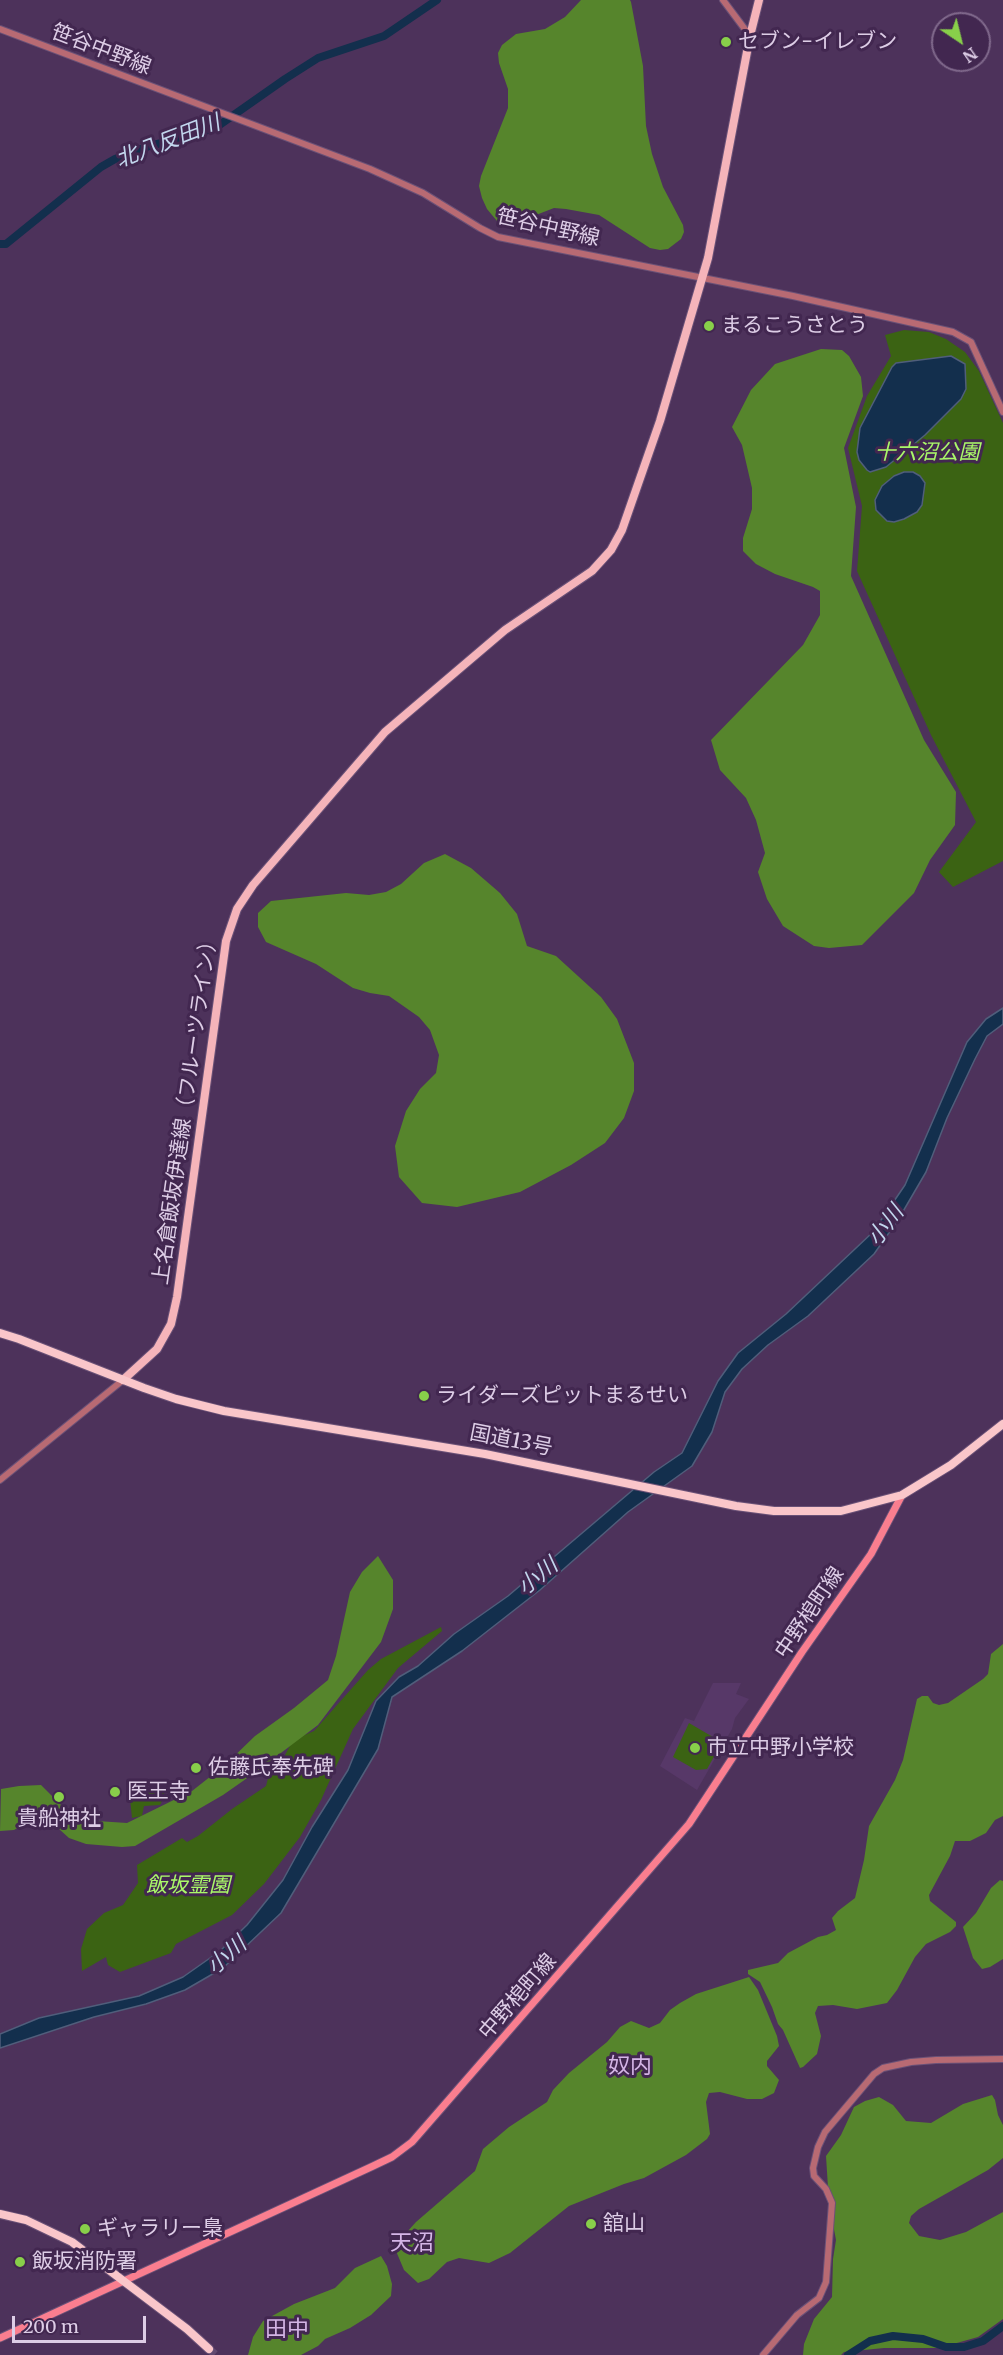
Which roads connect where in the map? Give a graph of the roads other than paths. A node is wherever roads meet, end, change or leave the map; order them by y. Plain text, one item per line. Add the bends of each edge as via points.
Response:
1 (723, 0) edge
2 (759, 0) edge
3 (0, 29) edge
4 (750, 36) junction
5 (703, 277) junction
6 (1003, 412) edge
7 (0, 1334) edge
8 (123, 1380) junction
9 (1003, 1424) edge
10 (0, 1480) edge
11 (902, 1496) junction
12 (1003, 2059) edge
13 (0, 2214) edge
14 (124, 2281) junction
15 (0, 2338) edge
16 (209, 2349) dead end
17 (763, 2355) edge

1 - 4 street
2 - 4 main road, 上名倉飯坂伊達線（フルーツライン）
3 - 5 street, 笹谷中野線 via 370,169 498,237
4 - 5 main road, 上名倉飯坂伊達線（フルーツライン）
5 - 6 street, 笹谷中野線 via 953,332 971,342
5 - 8 main road, 上名倉飯坂伊達線（フルーツライン） via 640,483 611,550 584,577 505,630 393,724 314,813 237,909 226,941 171,1326 162,1342
7 - 8 highway, 国道13号
8 - 10 street
8 - 11 highway, 国道13号 via 224,1411 474,1452 746,1508 805,1513 850,1509
9 - 11 highway, 国道13号 via 945,1470
11 - 14 main road, 中野梍町線 via 871,1554 689,1824 420,2135 371,2168
12 - 17 street via 936,2060 883,2068 829,2126 813,2168 832,2203 826,2282 819,2298 797,2315
13 - 14 highway via 20,2218 72,2242
14 - 15 main road, 中野梍町線
14 - 16 highway

